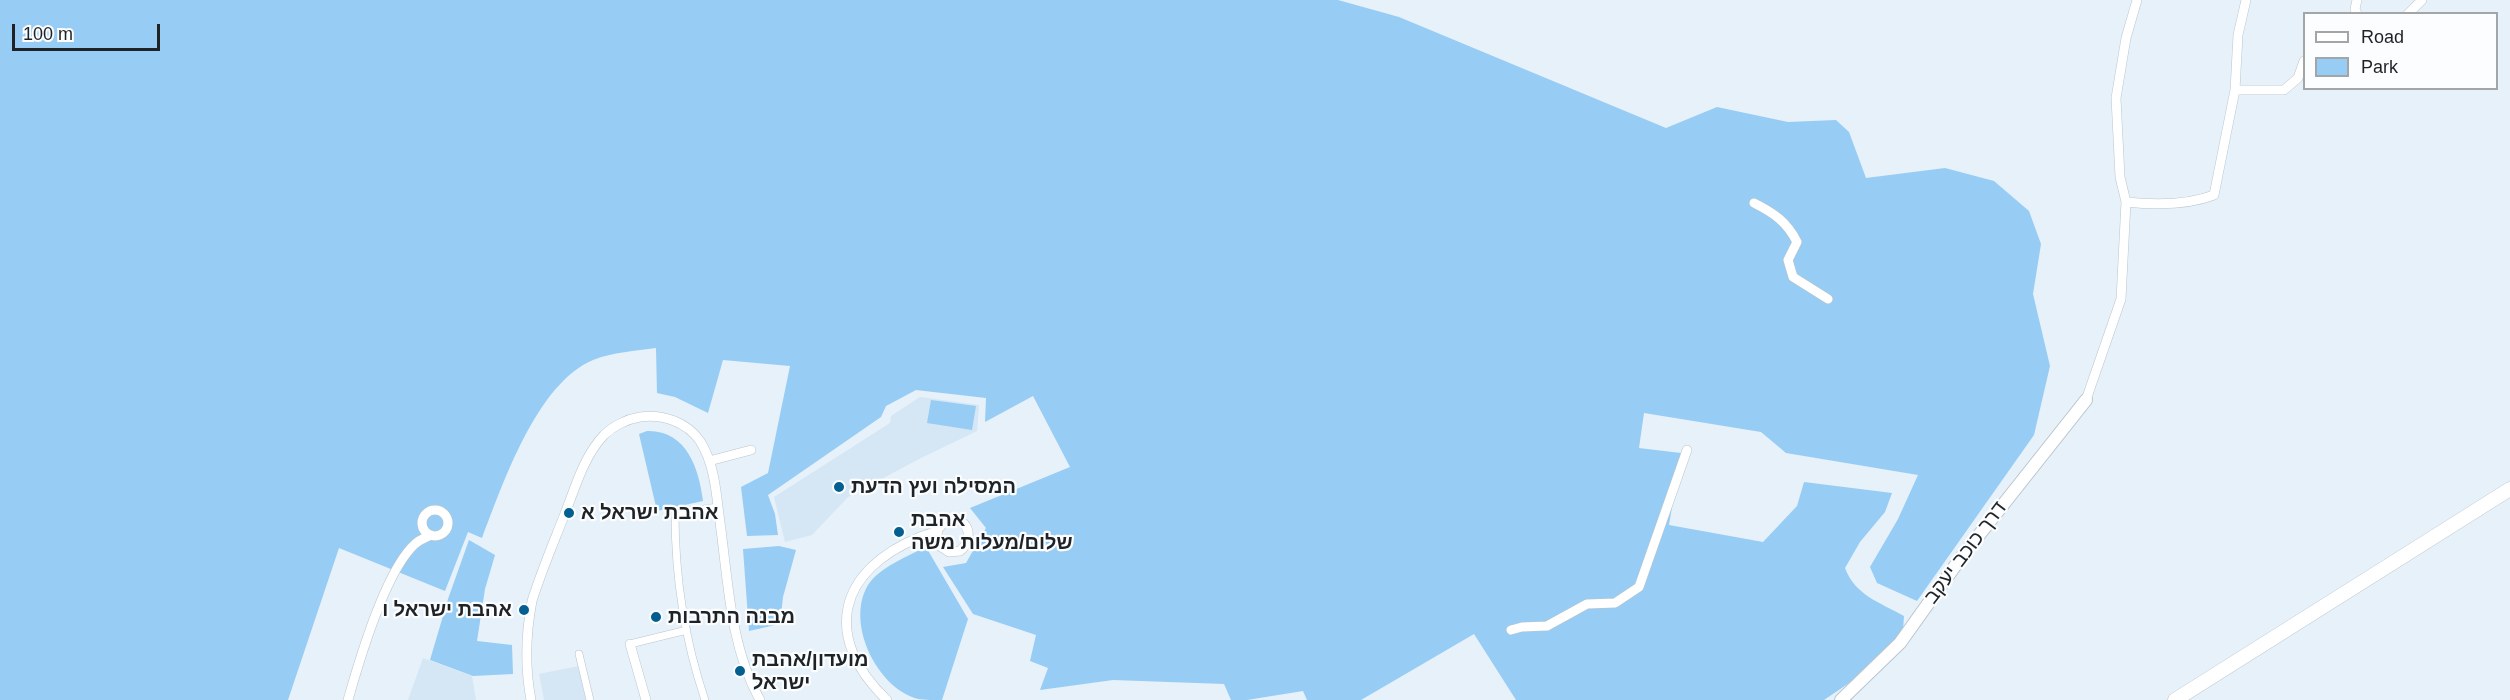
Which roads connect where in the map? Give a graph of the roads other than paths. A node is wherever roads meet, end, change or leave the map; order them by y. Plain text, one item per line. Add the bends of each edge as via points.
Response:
1 (2137, 0) edge
2 (2246, 0) edge
3 (2422, 0) edge
4 (2410, 12) edge
5 (2303, 64) edge
6 (2235, 90) junction
7 (2126, 202) junction
8 (1754, 203) dead end
9 (1828, 299) dead end
10 (2086, 400) joint
11 (752, 450) dead end
12 (1687, 450) dead end
13 (709, 461) junction
14 (2510, 489) edge
15 (718, 507) junction
16 (423, 526) junction
17 (938, 530) junction
18 (431, 535) junction
19 (917, 538) junction
20 (937, 541) junction
21 (413, 546) junction
22 (687, 630) junction
23 (1511, 630) dead end
24 (630, 644) joint
25 (579, 654) dead end
26 (348, 700) edge
27 (531, 700) edge
28 (590, 700) edge
29 (646, 700) edge
30 (705, 700) edge
31 (760, 700) edge
32 (887, 700) edge
33 (1841, 700) edge
34 (2175, 700) edge

1 - 7 street via 2116,98 2120,177
2 - 6 street via 2238,35
3 - 4 street
5 - 6 street via 2298,78 2284,90
6 - 7 street via 2214,195 2200,200
7 - 10 street via 2121,299
8 - 9 street via 1788,225 1797,242 1788,260 1793,277
10 - 33 street, דרך כוכב יעקב via 1960,559 1900,643
11 - 13 street
12 - 23 street via 1639,587 1615,603 1587,604 1547,626
13 - 15 street
13 - 27 street via 693,432 663,418 634,418 603,437 577,482 532,601 528,621
14 - 34 main road
15 - 22 street via 675,513 675,544
15 - 31 street via 736,637
16 - 18 street
16 - 18 street via 423,518 429,512 437,510 444,514 446,530
16 - 21 street
17 - 19 street
17 - 20 street
17 - 20 street via 955,519 968,528 969,538 965,548 955,552 944,550
18 - 21 street
19 - 20 street
19 - 32 street via 864,574 856,585 847,614 846,628 856,661
21 - 26 street via 377,612
22 - 24 street
22 - 30 street
24 - 29 street
25 - 28 street

